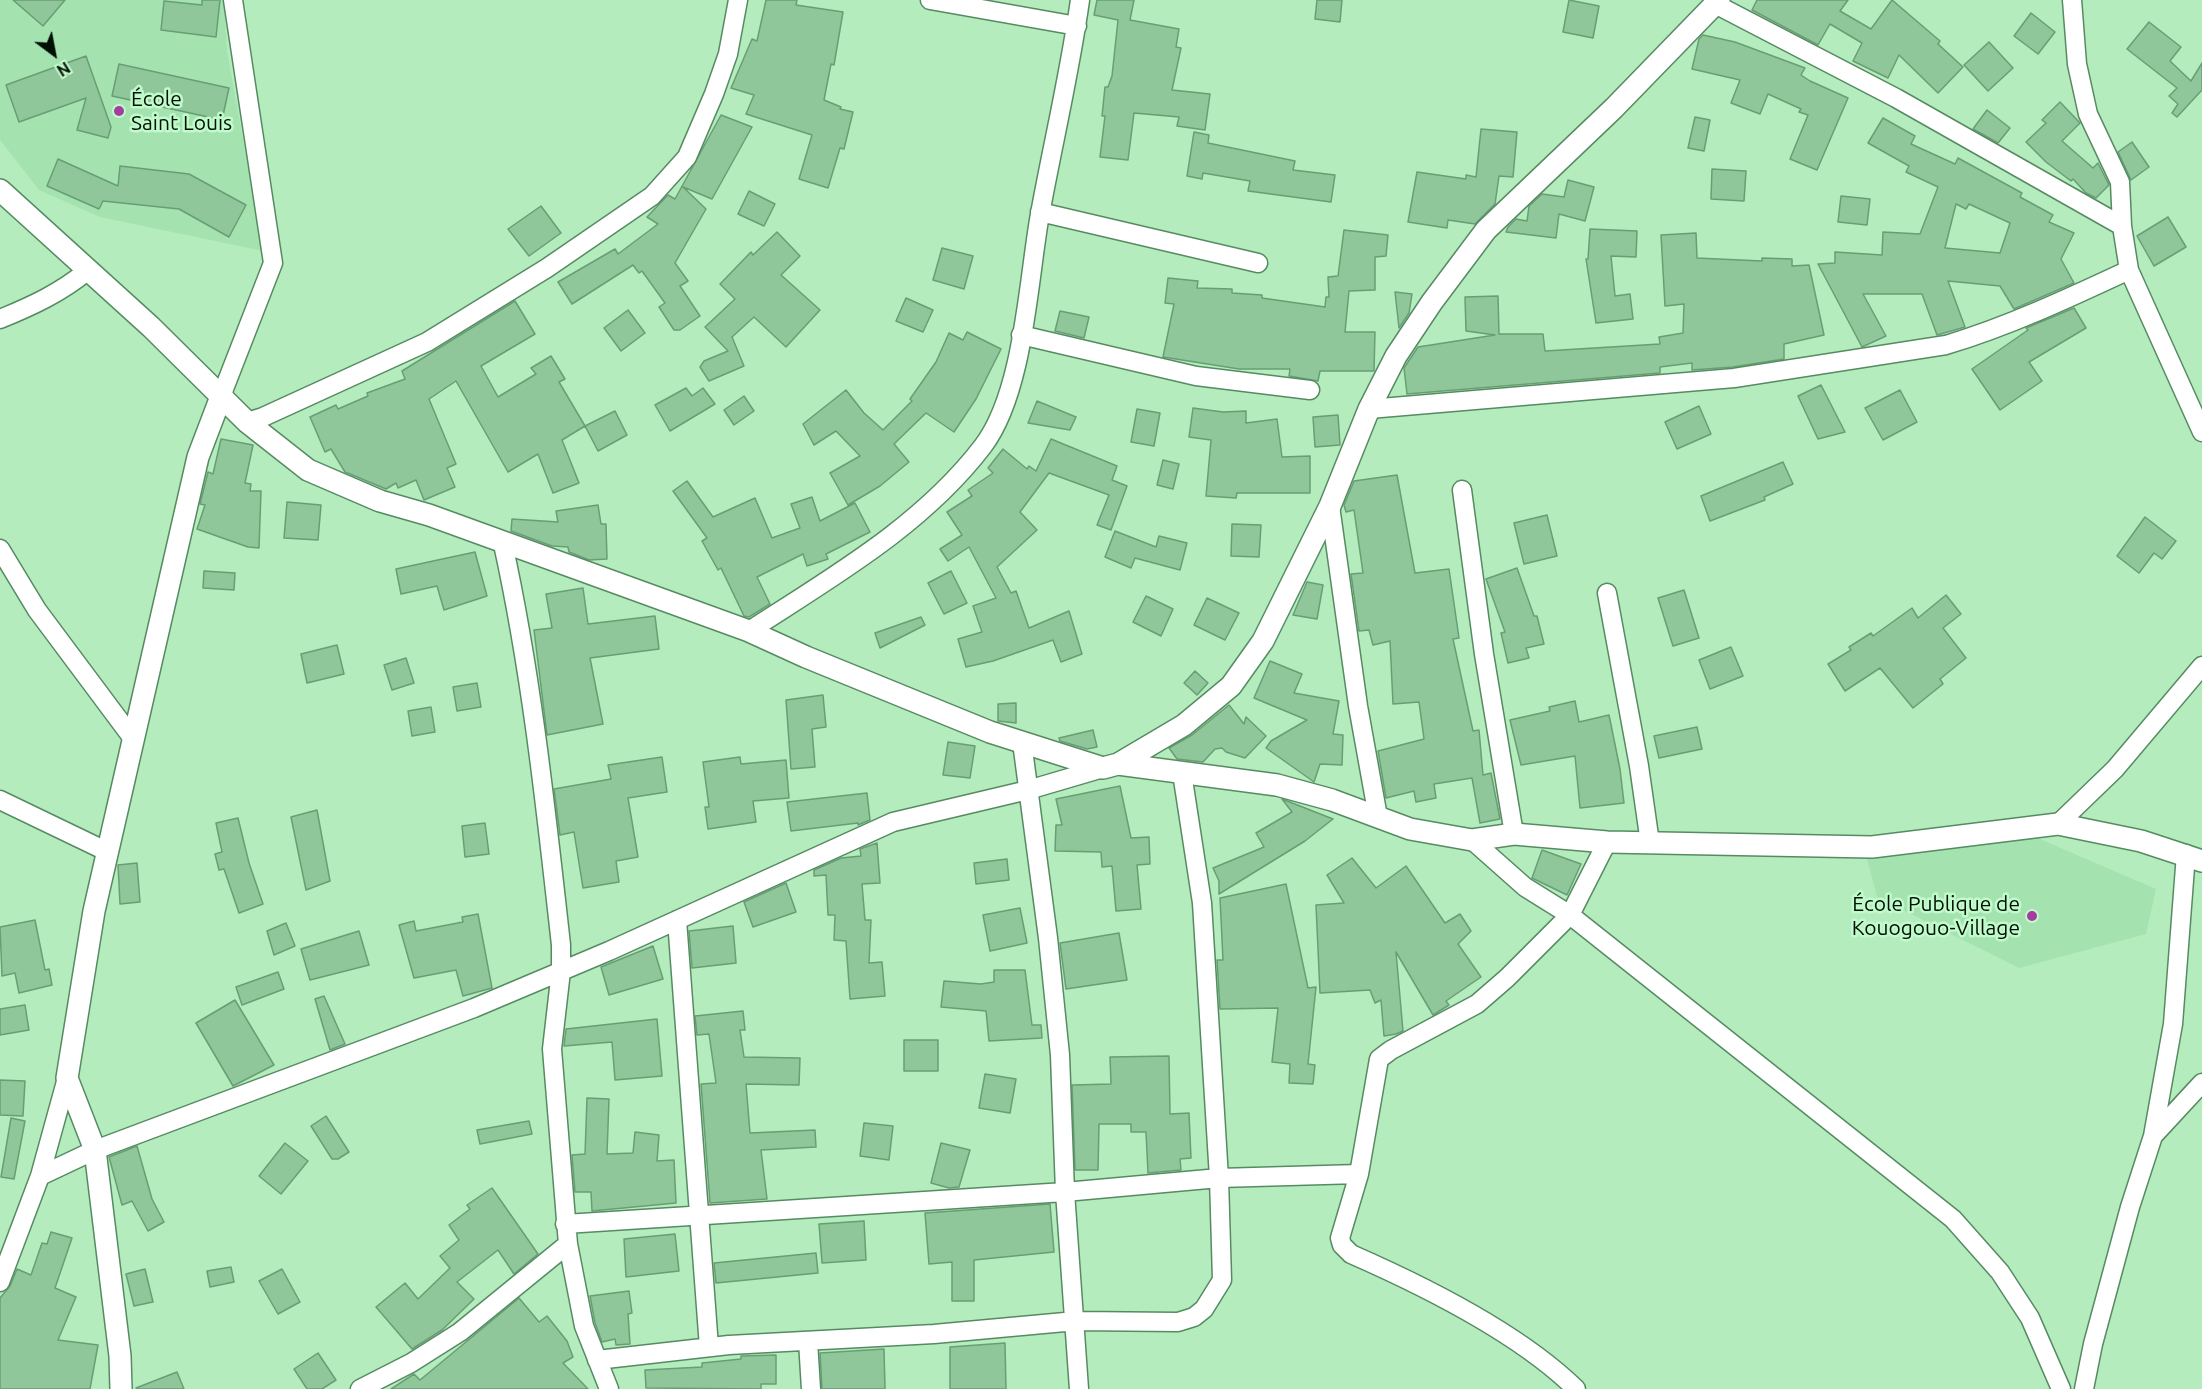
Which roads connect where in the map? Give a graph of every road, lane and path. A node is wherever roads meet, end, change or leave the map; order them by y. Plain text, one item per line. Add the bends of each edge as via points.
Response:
1 (233, 0) edge
2 (738, 0) edge
3 (930, 0) edge
4 (1080, 0) edge
5 (2072, 0) edge
6 (1717, 2) edge
7 (1077, 26) junction
8 (0, 190) edge
9 (1040, 212) junction
10 (2122, 225) junction
11 (1258, 263) dead end
12 (2129, 270) junction
13 (87, 271) junction
14 (0, 320) edge
15 (1021, 335) junction
16 (1310, 390) dead end
17 (222, 394) junction
18 (1369, 409) junction
19 (247, 422) junction
20 (2202, 432) edge
21 (1462, 490) dead end
22 (1330, 506) junction
23 (503, 544) junction
24 (0, 549) edge
25 (1607, 593) dead end
26 (749, 631) junction
27 (2202, 666) edge
28 (134, 740) junction
29 (1022, 742) junction
30 (1110, 766) junction
31 (1182, 773) junction
32 (1028, 790) junction
33 (0, 800) edge
34 (1378, 817) junction
35 (2058, 824) junction
36 (1514, 834) junction
37 (1472, 840) junction
38 (1607, 842) junction
39 (1650, 843) junction
40 (108, 852) junction
41 (2194, 857) edge
42 (1570, 915) junction
43 (677, 920) junction
44 (561, 970) junction
45 (67, 1077) junction
46 (2202, 1083) edge
47 (2153, 1136) junction
48 (95, 1150) junction
49 (1359, 1174) junction
50 (40, 1176) junction
51 (1219, 1178) junction
52 (1065, 1192) junction
53 (700, 1217) junction
54 (565, 1224) junction
55 (567, 1244) junction
56 (0, 1282) edge
57 (1076, 1321) junction
58 (808, 1341) junction
59 (709, 1347) junction
60 (597, 1360) junction
61 (121, 1389) edge
62 (360, 1389) edge
63 (609, 1389) edge
64 (811, 1389) edge
65 (1079, 1389) edge
66 (1576, 1389) edge
67 (2061, 1389) edge
68 (2084, 1389) edge

1 - 17 street via 273,263
2 - 19 street via 728,54 687,157 652,196 547,268 427,342
3 - 7 street
4 - 7 street
5 - 10 street via 2077,64 2086,104 2120,182
6 - 10 street
6 - 18 street via 1614,108 1486,230 1396,356
7 - 9 street
8 - 13 street
9 - 11 street
9 - 15 street
10 - 12 street
12 - 18 street via 2047,308 1946,345 1712,380
12 - 20 street
13 - 14 street via 39,304
13 - 17 street
15 - 16 street via 1196,376
15 - 26 street via 1004,407 985,444 951,483 871,551
17 - 19 street
17 - 28 street via 198,457
18 - 22 street
19 - 23 street via 308,470 326,479
21 - 36 street
22 - 30 street via 1263,640 1231,686 1184,725
22 - 34 street
23 - 26 street
23 - 44 street via 529,679
24 - 28 street via 37,610
25 - 39 street
26 - 29 street
27 - 35 street via 2115,769
28 - 40 street
29 - 30 street
29 - 32 street
30 - 31 street
30 - 32 street
31 - 34 street via 1277,785
31 - 51 street via 1202,903
32 - 43 street via 893,822
32 - 52 street via 1060,1055
33 - 40 street
34 - 37 street via 1410,829
35 - 39 street via 1872,847
35 - 41 street via 2098,830
36 - 37 street
36 - 38 street
37 - 42 street via 1525,887
38 - 39 street
38 - 42 street
40 - 45 street via 94,911
41 - 47 street via 2173,1024
42 - 49 street via 1477,1004 1379,1059
42 - 67 street via 1953,1218 2000,1272 2030,1318
43 - 44 street
43 - 53 street
44 - 48 street via 408,1034
44 - 54 street via 552,1049
45 - 48 street
45 - 50 street
46 - 47 street
47 - 68 street via 2130,1207
48 - 50 street
48 - 61 street
49 - 51 street
49 - 66 street via 1340,1238 1346,1250 1457,1307 1524,1347
50 - 56 street
51 - 52 street
51 - 57 street via 1222,1280 1204,1309 1178,1322
52 - 53 street
52 - 57 street
53 - 54 street
53 - 59 street
54 - 55 street
55 - 60 street via 579,1304
55 - 62 street via 454,1337
57 - 58 street
57 - 65 street
58 - 59 street
58 - 64 street
59 - 60 street
60 - 63 street

